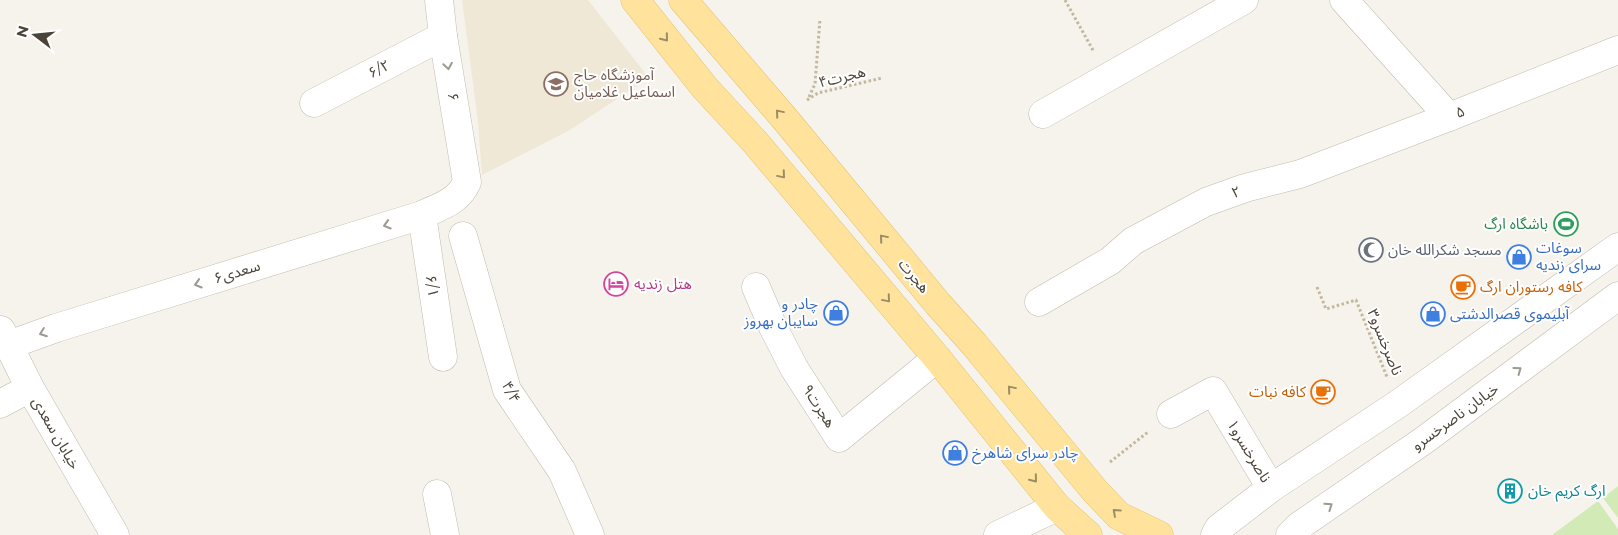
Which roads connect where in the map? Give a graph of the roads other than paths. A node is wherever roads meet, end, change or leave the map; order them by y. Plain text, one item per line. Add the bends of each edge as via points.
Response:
1 (439, 0) edge
2 (635, 0) edge
3 (683, 0) edge
4 (1244, 0) edge
5 (1344, 0) edge
6 (443, 36) junction
7 (1618, 50) edge
8 (314, 102) dead end
9 (1043, 114) dead end
10 (1449, 116) junction
11 (463, 192) joint
12 (422, 214) junction
13 (463, 236) dead end
14 (1618, 247) edge
15 (756, 287) dead end
16 (1618, 296) edge
17 (1039, 302) dead end
18 (4, 337) edge
19 (443, 357) dead end
20 (937, 358) junction
21 (30, 388) junction
22 (0, 404) edge
23 (1171, 414) road end
24 (1271, 488) junction
25 (437, 494) dead end
26 (1057, 507) junction
27 (115, 535) edge
28 (445, 535) edge
29 (590, 535) edge
30 (998, 535) edge
31 (1088, 535) edge
32 (1159, 535) edge
33 (1215, 535) edge
34 (1290, 535) edge

1 - 6 street, ۶
2 -> 20 main road via 704,88 755,142
32 -> 3 main road, هجرت via 1120,516 1095,491
4 - 9 street
5 - 10 street, ۵
6 - 8 street, ۶/۲
6 -> 11 street, ۶ via 467,182
7 - 10 street, ۵
10 - 17 street, ۲ via 1300,174 1206,202 1133,241 1110,261
11 - 12 street, سعدی۶ via 454,200
12 -> 18 street, سعدی۶ via 66,325
12 - 19 street, ۶/۱
13 - 29 street, ۴/۴ via 507,390 562,470
14 - 24 street via 1398,404
15 - 20 street, هجرت۹ via 794,368 839,438
34 -> 16 street, خیابان ناصرخسرو
18 - 21 street, خیابان سعدی
20 -> 26 main road
21 - 22 street
21 - 27 street, خیابان سعدی
23 - 24 street, ناصرخسرو۱ via 1213,391
24 - 33 street, ناصرخسرو۱
25 - 28 street
26 - 30 street
26 - 31 main road

